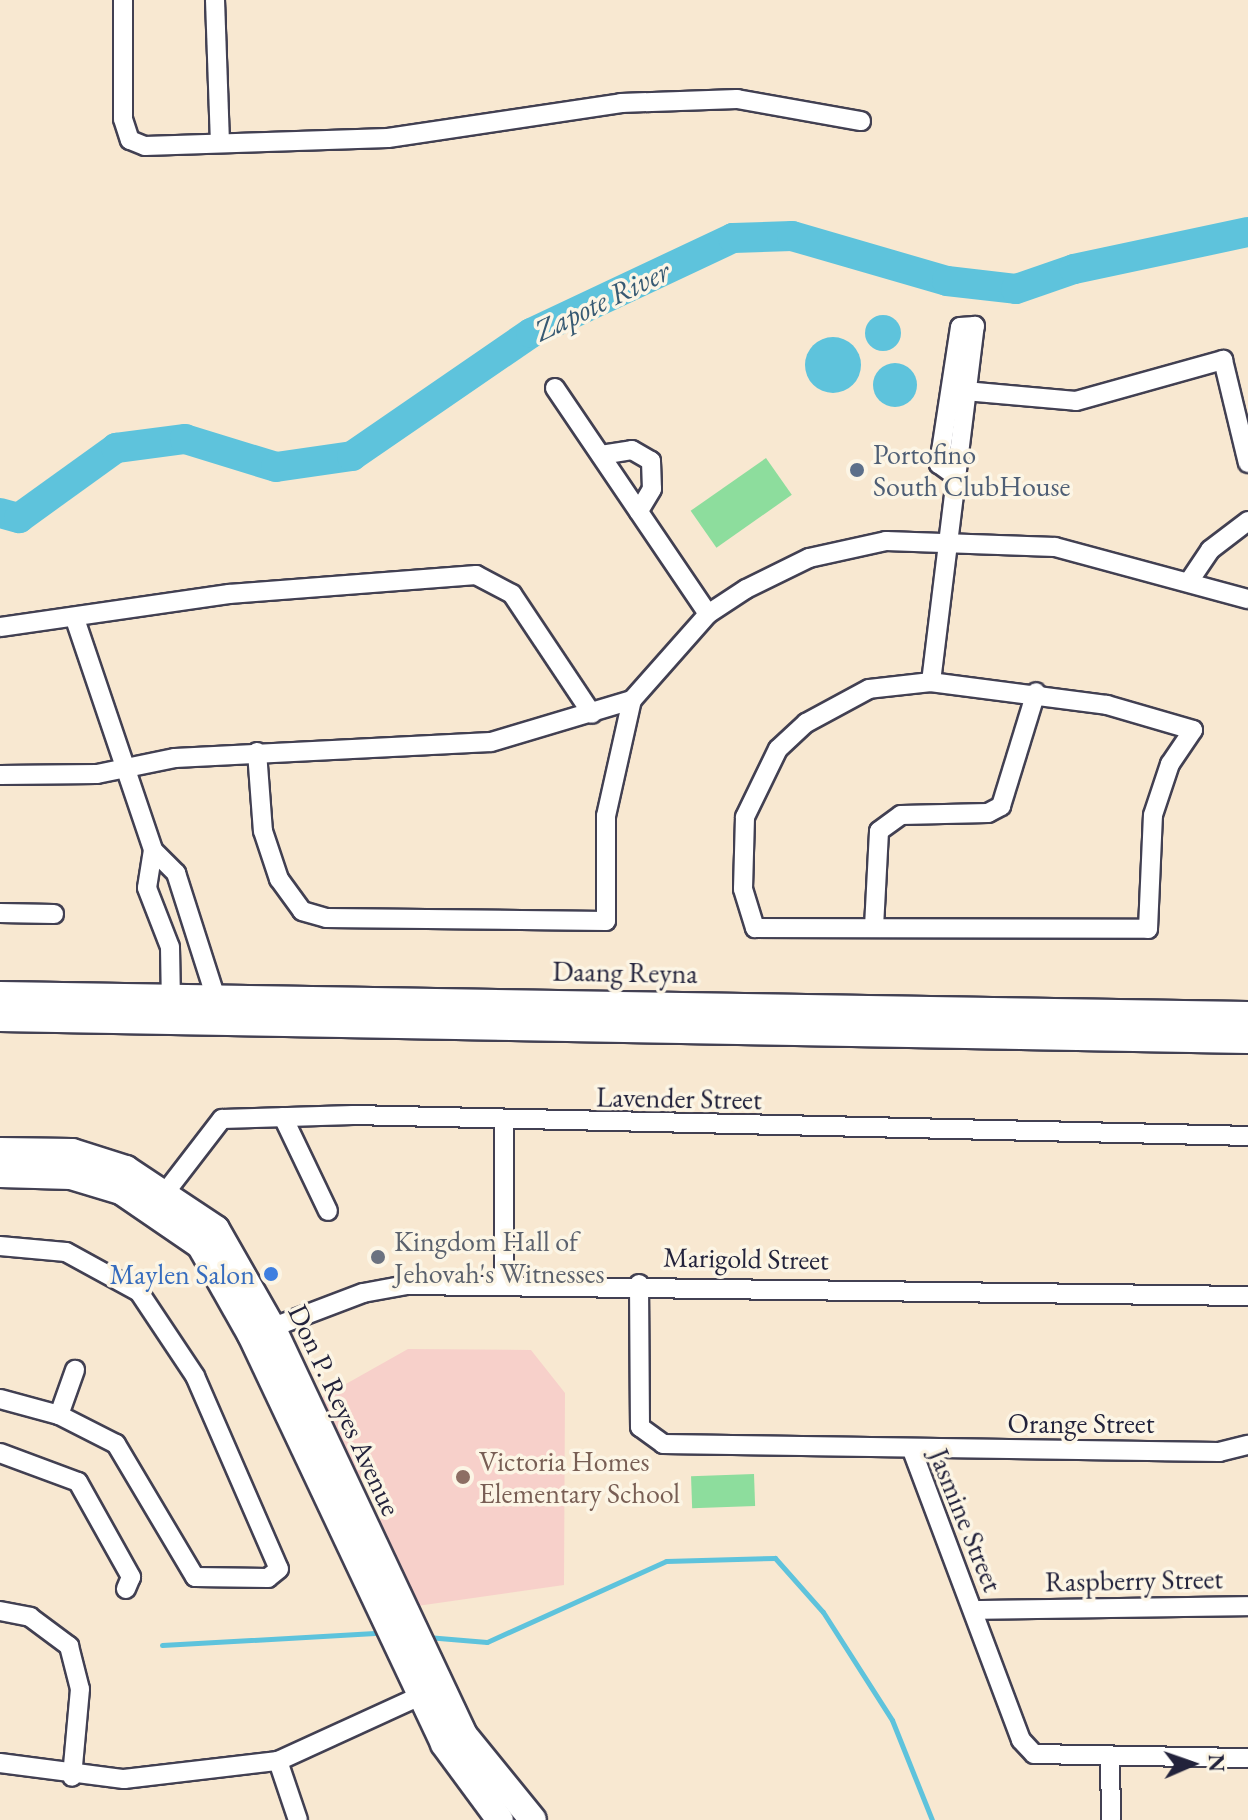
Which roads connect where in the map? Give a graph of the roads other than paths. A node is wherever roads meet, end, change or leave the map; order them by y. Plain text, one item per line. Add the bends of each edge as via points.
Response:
1 (123, 0) edge
2 (215, 0) edge
3 (861, 121) dead end
4 (220, 143) junction
5 (555, 388) dead end
6 (965, 391) junction
7 (601, 455) junction
8 (1248, 463) edge
9 (953, 474) junction
10 (639, 511) junction
11 (1248, 521) edge
12 (946, 538) junction
13 (1190, 580) junction
14 (1248, 599) edge
15 (708, 614) junction
16 (75, 619) junction
17 (0, 627) edge
18 (931, 682) junction
19 (1036, 692) junction
20 (632, 700) junction
21 (592, 714) junction
22 (257, 752) junction
23 (127, 770) junction
24 (0, 775) edge
25 (153, 850) junction
26 (189, 909) junction
27 (0, 913) edge
28 (54, 914) dead end
29 (158, 917) junction
30 (874, 927) junction
31 (208, 967) junction
32 (172, 969) junction
33 (0, 995) edge
34 (171, 1010) junction
35 (220, 1011) junction
36 (1248, 1015) edge
37 (0, 1018) edge
38 (1248, 1040) edge
39 (283, 1117) junction
40 (504, 1123) junction
41 (1248, 1136) edge
42 (0, 1151) edge
43 (0, 1174) edge
44 (160, 1199) junction
45 (328, 1211) dead end
46 (0, 1246) edge
47 (639, 1284) junction
48 (504, 1285) junction
49 (1248, 1296) edge
50 (262, 1331) junction
51 (75, 1370) dead end
52 (0, 1399) edge
53 (59, 1415) junction
54 (1248, 1445) edge
55 (912, 1450) junction
56 (0, 1453) edge
57 (126, 1589) dead end
58 (1248, 1606) edge
59 (973, 1610) junction
60 (0, 1611) edge
61 (431, 1691) junction
62 (1110, 1757) junction
63 (1248, 1758) edge
64 (278, 1761) junction
65 (0, 1763) edge
66 (72, 1777) junction
67 (298, 1820) edge
68 (500, 1820) edge
69 (533, 1820) edge
70 (1111, 1820) edge

1 - 4 street via 123,119 130,140
2 - 4 street
3 - 4 street via 708,100 621,103 388,138
5 - 7 street
6 - 8 street via 1076,401 1223,360
6 - 9 street
6 - 9 street via 975,326 960,327 939,464
7 - 10 street
7 - 10 street via 632,450 651,461 652,489
9 - 12 street
10 - 15 street
11 - 13 street via 1210,550
12 - 13 street via 1055,547
12 - 15 street via 886,541 809,558
12 - 18 street
13 - 14 street
15 - 20 street
16 - 17 street
16 - 21 street via 229,594 476,575 512,594
16 - 23 street
18 - 19 street
18 - 30 street via 869,689 806,723 778,749 745,817 743,889 755,928
19 - 30 street via 1001,806 988,813 901,815 879,831
19 - 30 street via 1193,730 1170,764 1153,815 1148,929
20 - 21 street
20 - 22 street via 606,816 606,921 326,918 302,911 279,879 263,831
21 - 22 street via 443,748
22 - 23 street
23 - 24 street
23 - 25 street
25 - 26 street via 176,873
25 - 29 street via 147,888
26 - 29 street
26 - 31 street
27 - 28 street
29 - 32 street
31 - 32 street
31 - 35 street
32 - 34 street
33 - 34 main road, Daang Reyna
34 - 35 main road, Daang Reyna
34 - 37 main road, Daang Reyna
35 - 36 main road, Daang Reyna
35 - 38 main road, Daang Reyna
39 - 40 street, Lavender Street
39 - 44 street, Lavender Street via 222,1119
39 - 45 street
40 - 41 street, Lavender Street
40 - 48 street
42 - 44 main road, Don P. Reyes Avenue via 72,1152
43 - 44 main road, Don P. Reyes Avenue via 71,1176
44 - 50 main road, Don P. Reyes Avenue
46 - 53 street via 81,1257 139,1292 195,1376 277,1555 275,1576 195,1577 125,1454
47 - 48 street, Marigold Street
47 - 49 street, Marigold Street
47 - 55 street, Jasmine Street via 640,1427 649,1440
48 - 50 street, Marigold Street via 384,1288
50 - 61 main road, Don P. Reyes Avenue
51 - 53 street
52 - 53 street
54 - 55 street, Orange Street via 1219,1452
55 - 59 street, Jasmine Street
56 - 57 street via 78,1482 131,1577
58 - 59 street, Raspberry Street
59 - 62 street, Jasmine Street via 1021,1740 1034,1754
60 - 66 street via 30,1617 69,1646 80,1689
61 - 64 street
61 - 68 main road, Don P. Reyes Avenue via 468,1785
61 - 69 main road, Don P. Reyes Avenue via 486,1771
62 - 63 street, Jasmine Street
62 - 70 street
64 - 66 street via 151,1777
64 - 67 street
65 - 66 street

